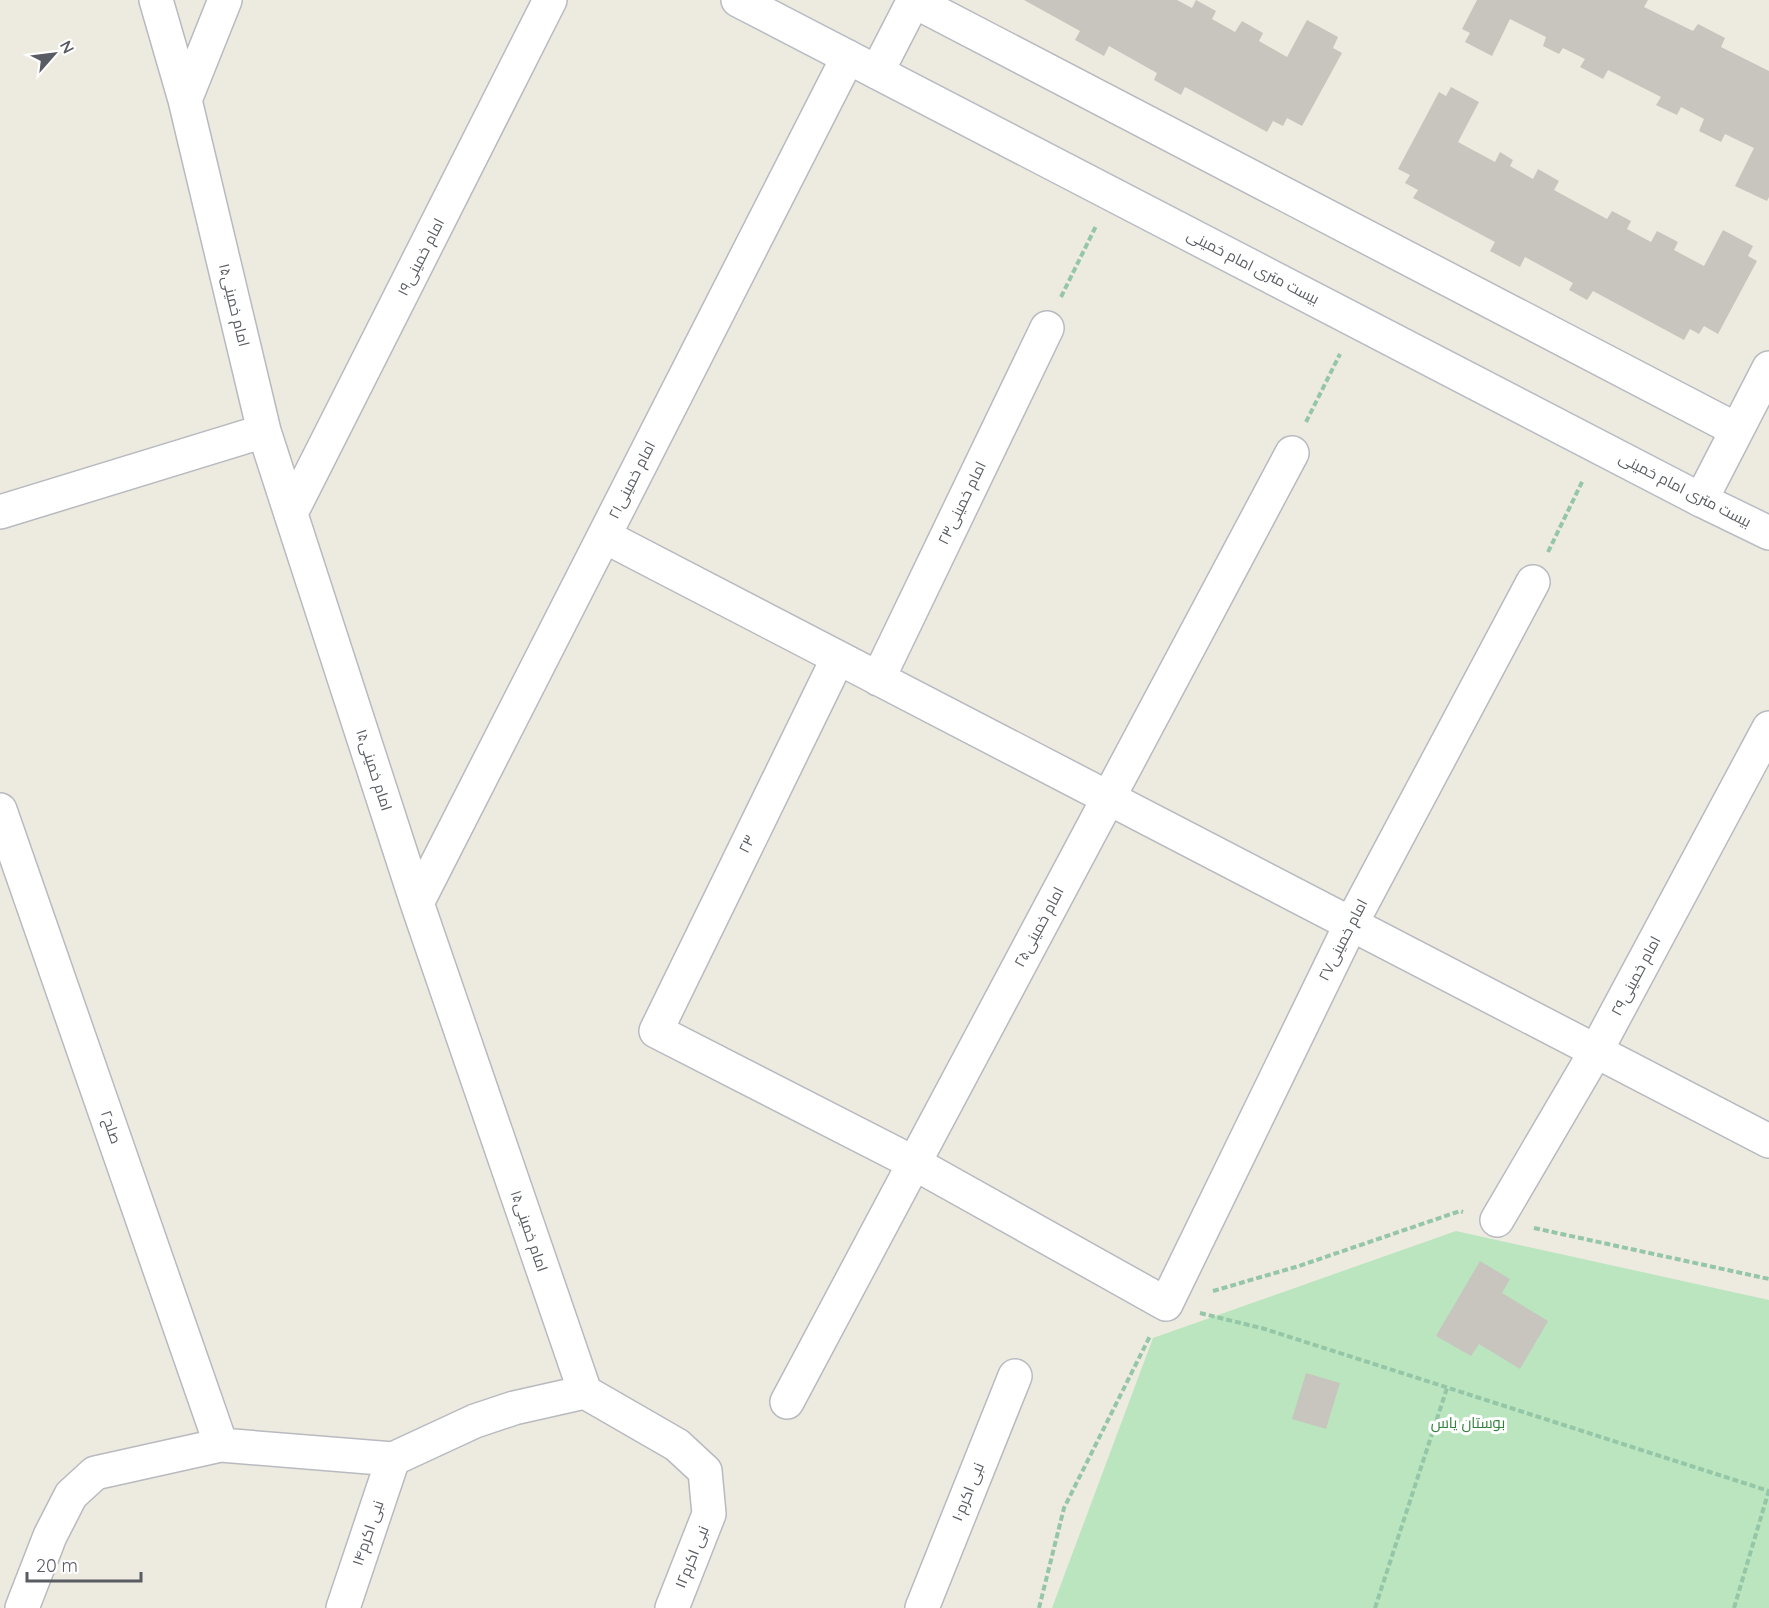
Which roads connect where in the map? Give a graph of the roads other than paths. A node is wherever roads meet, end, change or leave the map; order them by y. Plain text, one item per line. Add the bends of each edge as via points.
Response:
1 (156, 0) edge
2 (225, 0) edge
3 (550, 0) edge
4 (738, 0) edge
5 (914, 1) edge
6 (848, 57) junction
7 (877, 72) junction
8 (185, 100) junction
9 (1047, 328) road end
10 (1769, 368) edge
11 (1737, 430) junction
12 (264, 431) junction
13 (1292, 453) road end
14 (1701, 500) junction
15 (0, 512) edge
16 (291, 513) junction
17 (1769, 533) edge
18 (604, 536) junction
19 (1533, 582) road end
20 (838, 658) junction
21 (878, 679) junction
22 (1769, 728) edge
23 (1108, 798) junction
24 (0, 810) edge
25 (417, 903) junction
26 (1351, 924) junction
27 (1596, 1051) junction
28 (1769, 1141) edge
29 (914, 1163) junction
30 (1497, 1220) road end
31 (1015, 1376) dead end
32 (585, 1392) junction
33 (787, 1402) dead end
34 (222, 1444) junction
35 (393, 1459) junction
36 (22, 1608) edge
37 (343, 1608) edge
38 (672, 1608) edge
39 (922, 1608) edge

1 - 8 street, ۱۵امام خمینی
2 - 8 street
3 - 16 street, امام خمینی۱۹
4 - 6 street, بیست متری امام خمینی
5 - 7 street
5 - 11 street
6 - 7 street, بیست متری امام خمینی
6 - 18 street, امام خمینی۲۱
7 - 14 street, بیست متری امام خمینی
8 - 12 street, ۱۵امام خمینی
9 - 21 street, امام خمینی۲۳
10 - 11 street
11 - 14 street
12 - 15 street
12 - 16 street, ۱۵امام خمینی
13 - 23 street, امام خمینی۲۵
14 - 17 street, بیست متری امام خمینی
16 - 25 street, ۱۵امام خمینی
18 - 20 street
18 - 25 street, امام خمینی۲۱
19 - 26 street, امام خمینی۲۷
20 - 21 street
20 - 29 street, ۲۳ via 656,1031
21 - 23 street
22 - 27 street, امام خمینی۲۹
23 - 26 street
23 - 29 street, امام خمینی۲۵
24 - 34 street, صلح۲
25 - 32 street, ۱۵امام خمینی
26 - 27 street
26 - 29 street, امام خمینی۲۷ via 1166,1304
27 - 28 street
27 - 30 street, امام خمینی۲۹
29 - 33 street, امام خمینی۲۵
31 - 39 street, نبی اکرم۱۰
32 - 35 street via 475,1421
32 - 38 street, نبی اکرم۱۲ via 677,1445 705,1470 709,1514
34 - 35 street
34 - 36 street via 95,1473 70,1495
35 - 37 street, نبی اکرم۱۴

